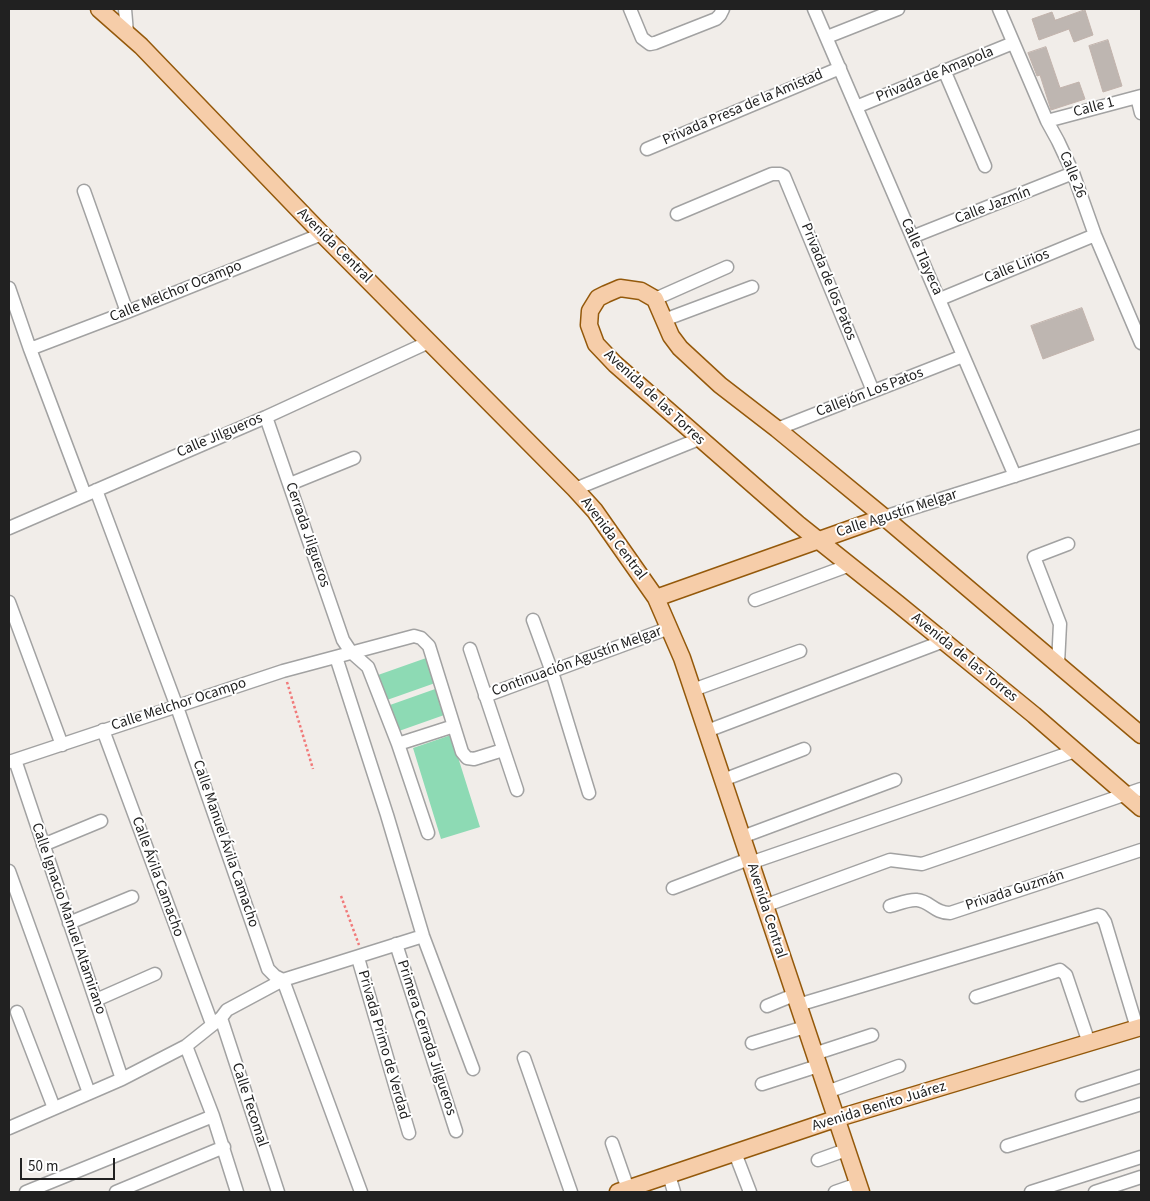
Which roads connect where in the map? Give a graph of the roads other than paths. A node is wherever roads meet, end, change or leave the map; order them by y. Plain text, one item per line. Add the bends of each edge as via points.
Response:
1 (99, 9) edge
2 (125, 9) edge
3 (630, 9) edge
4 (723, 9) edge
5 (814, 9) edge
6 (898, 9) edge
7 (999, 9) edge
8 (126, 33) junction
9 (827, 38) junction
10 (1013, 43) junction
11 (840, 68) junction
12 (944, 70) junction
13 (1139, 96) edge
14 (856, 107) junction
15 (1141, 113) edge
16 (1046, 121) junction
17 (647, 149) dead end
18 (985, 166) dead end
19 (1073, 173) junction
20 (84, 191) dead end
21 (677, 214) dead end
22 (322, 234) junction
23 (1095, 236) junction
24 (912, 237) junction
25 (727, 267) dead end
26 (752, 287) dead end
27 (9, 288) edge
28 (655, 299) junction
29 (940, 299) junction
30 (127, 312) junction
31 (664, 320) junction
32 (429, 342) junction
33 (1141, 343) edge
34 (30, 349) junction
35 (963, 356) junction
36 (872, 392) junction
37 (266, 416) junction
38 (777, 429) junction
39 (1141, 436) edge
40 (699, 439) junction
41 (354, 458) dead end
42 (1014, 476) junction
43 (290, 484) junction
44 (575, 489) junction
45 (91, 492) junction
46 (884, 517) junction
47 (9, 527) edge
48 (818, 540) junction
49 (1068, 544) dead end
50 (850, 565) junction
51 (656, 598) junction
52 (755, 600) dead end
53 (9, 602) edge
54 (533, 620) dead end
55 (669, 628) junction
56 (944, 641) junction
57 (470, 649) dead end
58 (800, 651) dead end
59 (351, 652) junction
60 (336, 657) junction
61 (1058, 664) junction
62 (552, 672) junction
63 (693, 690) junction
64 (485, 696) junction
65 (177, 707) junction
66 (454, 726) junction
67 (103, 730) junction
68 (1139, 730) edge
69 (706, 731) junction
70 (398, 744) junction
71 (62, 746) junction
72 (804, 749) dead end
73 (503, 750) junction
74 (1075, 751) junction
75 (12, 761) edge
76 (723, 780) junction
77 (895, 780) dead end
78 (1141, 788) edge
79 (517, 790) dead end
80 (589, 793) dead end
81 (1124, 794) junction
82 (1141, 808) edge
83 (101, 821) dead end
84 (428, 833) dead end
85 (742, 837) junction
86 (44, 845) junction
87 (1141, 850) edge
88 (750, 861) junction
89 (9, 871) edge
90 (672, 888) dead end
91 (132, 897) dead end
92 (764, 906) junction
93 (890, 906) dead end
94 (70, 923) junction
95 (423, 936) junction
96 (396, 944) junction
97 (360, 957) junction
98 (155, 974) dead end
99 (283, 980) junction
100 (976, 997) dead end
101 (96, 1000) junction
102 (796, 1000) junction
103 (767, 1006) dead end
104 (17, 1012) dead end
105 (216, 1021) junction
106 (805, 1027) junction
107 (1139, 1027) edge
108 (872, 1035) dead end
109 (752, 1043) dead end
110 (1089, 1043) junction
111 (186, 1046) junction
112 (524, 1058) dead end
113 (816, 1060) junction
114 (899, 1066) dead end
115 (473, 1069) dead end
116 (1141, 1076) edge
117 (122, 1079) junction
118 (762, 1084) dead end
119 (827, 1092) junction
120 (89, 1093) junction
121 (1082, 1095) dead end
122 (1141, 1104) edge
123 (54, 1108) junction
124 (213, 1116) junction
125 (836, 1119) junction
126 (9, 1128) edge
127 (456, 1131) dead end
128 (409, 1133) dead end
129 (612, 1143) dead end
130 (1008, 1146) dead end
131 (224, 1147) junction
132 (846, 1150) junction
133 (735, 1153) junction
134 (1141, 1157) edge
135 (818, 1160) dead end
136 (668, 1175) junction
137 (1141, 1177) edge
138 (860, 1188) edge
139 (623, 1191) edge
140 (26, 1192) edge
141 (116, 1192) edge
142 (237, 1192) edge
143 (278, 1192) edge
144 (361, 1192) edge
145 (571, 1192) edge
146 (674, 1192) edge
147 (750, 1192) edge
148 (835, 1192) edge
149 (1031, 1192) edge
150 (1095, 1192) edge

1 - 8 main road, Avenida Central
2 - 8 street
3 - 4 street via 642,38 650,44 716,19
5 - 9 street, Calle Tlayeca
6 - 9 street
7 - 10 street, Calle 26
8 - 22 main road, Avenida Central
9 - 11 street, Calle Tlayeca
10 - 12 street, Privada de Amapola
10 - 16 street, Calle 26
11 - 14 street, Calle Tlayeca
11 - 17 street, Privada Presa de la Amistad
12 - 14 street, Privada de Amapola
12 - 18 street
13 - 15 street
13 - 16 street, Calle 1
14 - 24 street, Calle Tlayeca
16 - 19 street, Calle 26
19 - 23 street, Calle 26
19 - 24 street, Calle Jazmín
20 - 30 street
21 - 36 street, Privada de los Patos via 772,174 780,174 786,180
22 - 30 street, Calle Melchor Ocampo
22 - 32 main road, Avenida Central
23 - 29 street, Calle Lirios
23 - 33 street, Calle 26
24 - 29 street, Calle Tlayeca
25 - 28 street
26 - 31 street
27 - 34 street, Calle Manuel Ávila Camacho
28 - 31 main road
28 - 40 main road, Avenida de las Torres via 642,291 620,288 598,298 590,312 589,325 596,344 614,364
29 - 35 street, Calle Tlayeca
30 - 34 street, Calle Melchor Ocampo
31 - 38 main road via 680,348 720,385
32 - 37 street, Calle Jilgueros
32 - 44 main road, Avenida Central
34 - 45 street, Calle Manuel Ávila Camacho
35 - 36 street, Callejón Los Patos
35 - 42 street, Calle Tlayeca
36 - 38 street, Callejón Los Patos
37 - 43 street, Cerrada Jilgueros
37 - 45 street, Calle Jilgueros
38 - 46 main road
39 - 42 street, Calle Agustín Melgar
40 - 44 street
40 - 48 main road, Avenida de las Torres
41 - 43 street
42 - 46 street, Calle Agustín Melgar
43 - 59 street, Cerrada Jilgueros via 343,640
44 - 51 main road, Avenida Central
45 - 47 street, Calle Jilgueros
45 - 65 street, Calle Manuel Ávila Camacho
46 - 48 main road, Calle Agustín Melgar
46 - 61 main road
48 - 50 main road, Avenida de las Torres
48 - 51 main road, Calle Agustín Melgar
49 - 61 street via 1034,558 1060,624
50 - 52 street
50 - 56 main road, Avenida de las Torres
51 - 55 main road, Avenida Central
53 - 71 street
54 - 62 street
55 - 62 street, Continuación Agustín Melgar
55 - 63 main road, Avenida Central
56 - 69 street
56 - 74 main road, Avenida de las Torres
57 - 64 street
58 - 63 street
59 - 60 street, Calle Melchor Ocampo
59 - 66 street, Calle Melchor Ocampo via 414,636 421,638 429,646
59 - 70 street, Cerrada Jilgueros via 368,667
60 - 65 street, Calle Melchor Ocampo via 283,671
60 - 95 street
61 - 68 main road
62 - 64 street, Continuación Agustín Melgar
62 - 80 street
63 - 69 main road, Avenida Central
64 - 73 street
65 - 67 street, Calle Melchor Ocampo
65 - 99 street, Calle Manuel Ávila Camacho via 268,969
66 - 70 street
66 - 73 street via 467,758
67 - 71 street, Calle Melchor Ocampo
67 - 105 street, Calle Ávila Camacho
69 - 76 main road, Avenida Central
70 - 84 street, Cerrada Jilgueros
71 - 75 street, Calle Melchor Ocampo
72 - 76 street
73 - 79 street
74 - 81 main road, Avenida de las Torres
74 - 88 street
75 - 86 street, Calle Ignacio Manuel Altamirano
76 - 85 main road, Avenida Central
77 - 85 street
78 - 81 street
81 - 82 main road, Avenida de las Torres
81 - 92 street via 922,864 890,860
83 - 86 street
85 - 88 main road, Avenida Central
86 - 94 street, Calle Ignacio Manuel Altamirano
87 - 93 street, Privada Guzmán via 950,913 941,913 923,901 915,900
88 - 90 street
88 - 92 main road, Avenida Central
89 - 120 street
91 - 94 street
92 - 102 main road, Avenida Central
94 - 101 street, Calle Ignacio Manuel Altamirano
95 - 96 street
95 - 115 street
96 - 97 street
96 - 127 street, Primera Cerrada Jilgueros
97 - 99 street
97 - 128 street, Privada Primo de Verdad
98 - 101 street
99 - 105 street via 227,1010
99 - 144 street, Calle Manuel Ávila Camacho
100 - 110 street via 1060,970 1066,975
101 - 117 street, Calle Ignacio Manuel Altamirano
102 - 103 street
102 - 106 main road, Avenida Central
102 - 107 street via 1098,915 1105,922
104 - 123 street
105 - 111 street
105 - 143 street, Calle Tecomal
106 - 109 street
106 - 113 main road, Avenida Central
107 - 110 main road, Avenida Benito Juárez
108 - 113 street
110 - 125 main road, Avenida Benito Juárez
111 - 117 street
111 - 124 street
112 - 145 street
113 - 118 street
113 - 119 main road, Avenida Central
114 - 119 street
116 - 121 street
117 - 120 street
119 - 125 main road, Avenida Central
120 - 123 street
122 - 130 street
123 - 126 street
124 - 131 street
124 - 140 street
125 - 132 main road, Avenida Central
125 - 133 main road, Avenida Benito Juárez
129 - 139 street
131 - 141 street
131 - 142 street
132 - 135 street
132 - 138 main road, Avenida Central
133 - 136 main road, Avenida Benito Juárez
133 - 147 street
134 - 149 street
136 - 139 main road, Avenida Benito Juárez
136 - 146 street
137 - 150 street
138 - 148 street

